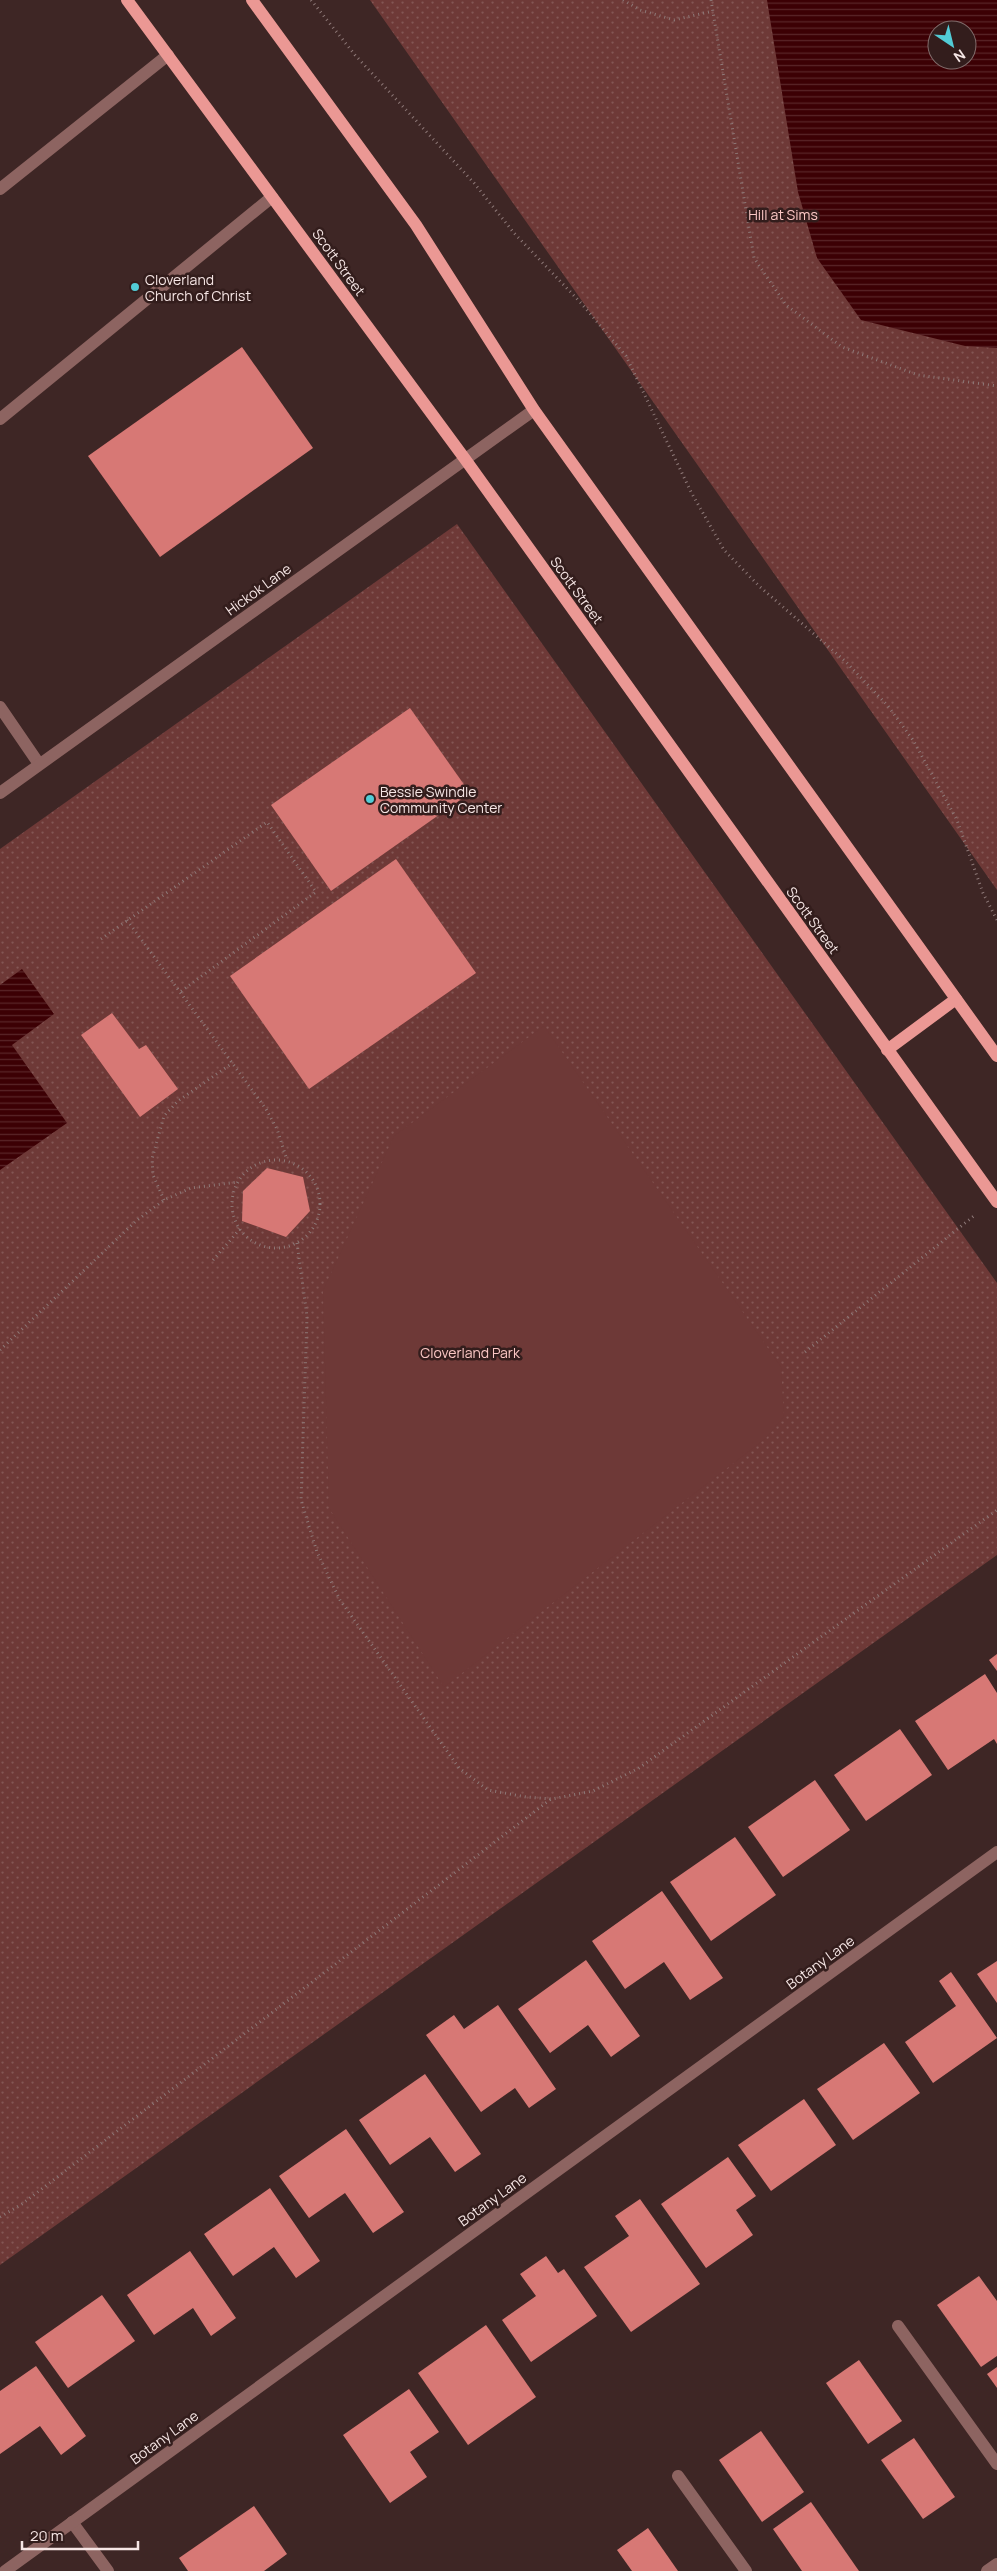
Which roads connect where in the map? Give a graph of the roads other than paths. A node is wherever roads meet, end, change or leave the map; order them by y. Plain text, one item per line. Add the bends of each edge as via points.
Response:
1 (127, 0) edge
2 (253, 0) edge
3 (168, 55) junction
4 (0, 189) edge
5 (272, 197) junction
6 (534, 410) junction
7 (2, 412) edge
8 (465, 459) junction
9 (0, 707) edge
10 (39, 764) junction
11 (0, 793) edge
12 (956, 999) junction
13 (887, 1050) junction
14 (997, 1056) edge
15 (996, 1201) edge
16 (997, 1852) edge
17 (898, 2326) dead end
18 (997, 2464) edge
19 (678, 2476) dead end
20 (72, 2522) junction
21 (997, 2564) edge
22 (4, 2571) edge
23 (108, 2571) edge
24 (746, 2571) edge
25 (987, 2571) edge

1 - 3 main road, Scott Street
2 - 6 main road via 416,224
3 - 4 street
3 - 5 main road, Scott Street
5 - 7 street
5 - 8 main road, Scott Street
6 - 8 street, Hickok Lane
6 - 12 main road
8 - 10 street, Hickok Lane
8 - 13 main road, Scott Street
9 - 10 street
10 - 11 street, Hickok Lane
12 - 13 main road
12 - 14 main road
13 - 15 main road, Scott Street
16 - 20 street, Botany Lane
17 - 18 street
19 - 24 street
20 - 22 street, Botany Lane
20 - 23 street
21 - 25 street

